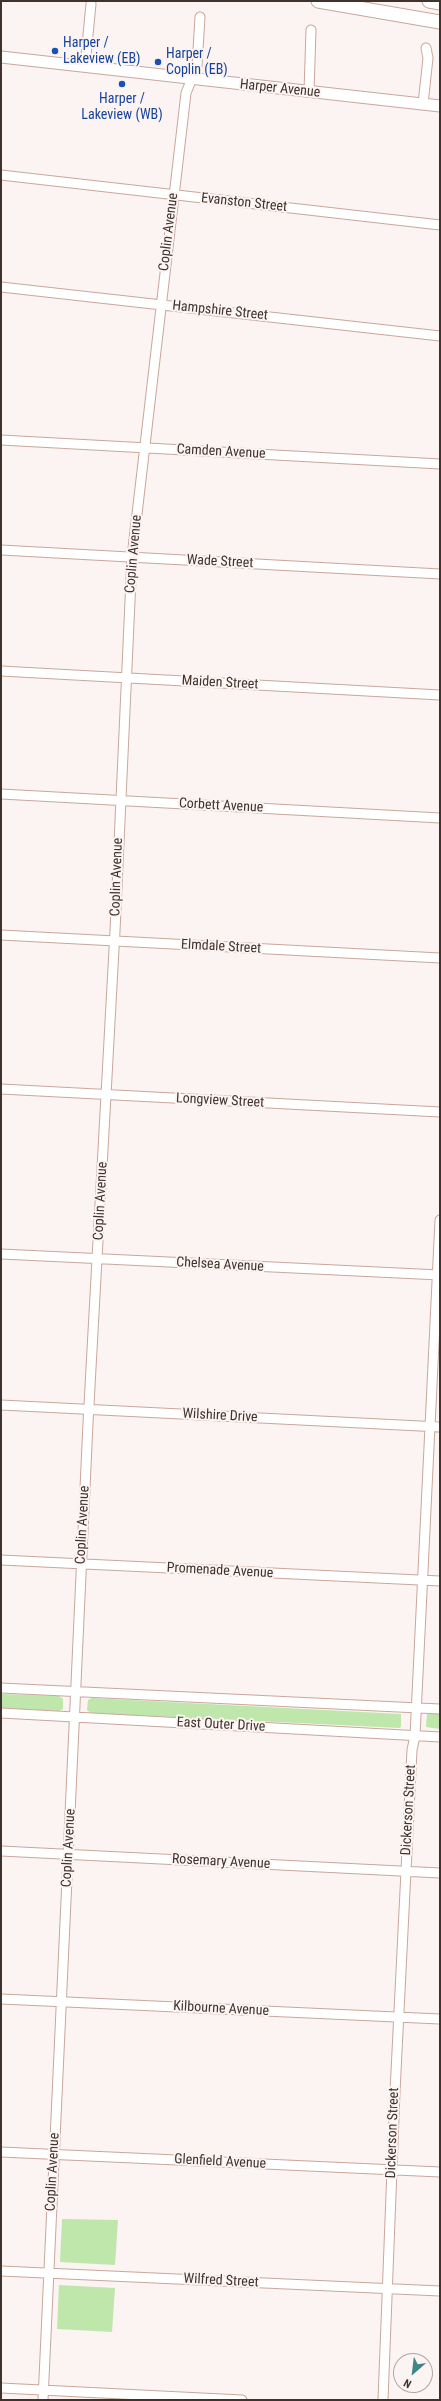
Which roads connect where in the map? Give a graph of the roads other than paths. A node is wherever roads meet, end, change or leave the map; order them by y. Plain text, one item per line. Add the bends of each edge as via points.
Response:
1 (318, 1) edge
2 (429, 1) edge
3 (440, 3) edge
4 (91, 4) dead end
5 (200, 17) dead end
6 (440, 22) edge
7 (311, 30) dead end
8 (426, 48) dead end
9 (1, 57) edge
10 (85, 66) junction
11 (192, 78) junction
12 (309, 92) junction
13 (423, 104) junction
14 (440, 106) edge
15 (1, 176) edge
16 (174, 195) junction
17 (440, 225) edge
18 (1, 287) edge
19 (160, 304) junction
20 (440, 336) edge
21 (1, 440) edge
22 (145, 448) junction
23 (440, 464) edge
24 (1, 550) edge
25 (132, 557) junction
26 (440, 574) edge
27 (1, 671) edge
28 (126, 678) junction
29 (440, 695) edge
30 (1, 794) edge
31 (120, 801) junction
32 (440, 818) edge
33 (1, 935) edge
34 (114, 941) junction
35 (440, 958) edge
36 (1, 1089) edge
37 (106, 1095) junction
38 (440, 1112) edge
39 (440, 1220) edge
40 (1, 1254) edge
41 (98, 1258) junction
42 (439, 1275) edge
43 (1, 1405) edge
44 (89, 1410) junction
45 (429, 1426) junction
46 (440, 1427) edge
47 (1, 1560) edge
48 (82, 1564) junction
49 (422, 1580) junction
50 (440, 1581) edge
51 (1, 1688) edge
52 (76, 1692) junction
53 (416, 1708) junction
54 (440, 1709) edge
55 (1, 1713) edge
56 (75, 1717) junction
57 (415, 1736) junction
58 (440, 1737) edge
59 (1, 1851) edge
60 (68, 1855) junction
61 (406, 1872) junction
62 (440, 1873) edge
63 (1, 1999) edge
64 (61, 2002) junction
65 (400, 2016) junction
66 (440, 2019) edge
67 (1, 2152) edge
68 (54, 2154) junction
69 (392, 2170) junction
70 (440, 2172) edge
71 (1, 2271) edge
72 (48, 2273) junction
73 (387, 2289) junction
74 (440, 2291) edge
75 (1, 2388) edge
76 (43, 2390) junction
77 (43, 2400) edge
78 (242, 2400) edge
79 (383, 2400) edge

1 - 6 highway
2 - 3 highway
4 - 10 street
5 - 11 street, Coplin Avenue via 197,66
7 - 12 street
8 - 13 street via 428,58
9 - 10 main road, Harper Avenue
10 - 11 main road, Harper Avenue
11 - 12 main road, Harper Avenue
11 - 16 street, Coplin Avenue via 186,93
12 - 13 main road, Harper Avenue
13 - 14 main road, Harper Avenue
15 - 16 street, Evanston Street
16 - 17 street, Evanston Street
16 - 19 street, Coplin Avenue
18 - 19 street, Hampshire Street
19 - 20 street, Hampshire Street
19 - 22 street, Coplin Avenue
21 - 22 street, Camden Avenue
22 - 23 street, Camden Avenue
22 - 25 street, Coplin Avenue
24 - 25 street, Wade Street
25 - 26 street, Wade Street
25 - 28 street, Coplin Avenue
27 - 28 street, Maiden Street
28 - 29 street, Maiden Street
28 - 31 street, Coplin Avenue
30 - 31 street, Corbett Avenue
31 - 32 street, Corbett Avenue
31 - 34 street, Coplin Avenue
33 - 34 street, Elmdale Street
34 - 35 street, Elmdale Street
34 - 37 street, Coplin Avenue
36 - 37 street, Longview Street
37 - 38 street, Longview Street
37 - 41 street, Coplin Avenue
39 - 42 street, Dickerson Street
40 - 41 street, Chelsea Avenue
41 - 42 street, Chelsea Avenue
41 - 44 street, Coplin Avenue
42 - 45 street, Dickerson Street
43 - 44 street, Wilshire Drive
44 - 45 street, Wilshire Drive
44 - 48 street, Coplin Avenue
45 - 46 street, Wilshire Drive
45 - 49 street, Dickerson Street
47 - 48 street, Promenade Avenue
48 - 49 street, Promenade Avenue
48 - 52 street, Coplin Avenue
49 - 50 street, Promenade Avenue
49 - 53 street, Dickerson Street
51 - 52 street, East Outer Drive
52 - 53 street, East Outer Drive
52 - 56 street, Coplin Avenue
53 - 54 street, East Outer Drive
53 - 57 street, Dickerson Street
55 - 56 street, East Outer Drive
56 - 57 street, East Outer Drive
56 - 60 street, Coplin Avenue
57 - 58 street, East Outer Drive
57 - 61 street, Dickerson Street via 412,1750
59 - 60 street, Rosemary Avenue
60 - 61 street, Rosemary Avenue
60 - 64 street, Coplin Avenue
61 - 62 street, Rosemary Avenue
61 - 65 street, Dickerson Street
63 - 64 street, Kilbourne Avenue
64 - 65 street, Kilbourne Avenue
64 - 68 street, Coplin Avenue
65 - 66 street, Kilbourne Avenue
65 - 69 street, Dickerson Street
67 - 68 street, Glenfield Avenue
68 - 69 street, Glenfield Avenue
68 - 72 street, Coplin Avenue
69 - 70 street, Glenfield Avenue
69 - 73 street, Dickerson Street
71 - 72 street, Wilfred Street
72 - 73 street, Wilfred Street
72 - 76 street, Coplin Avenue
73 - 74 street, Wilfred Street
73 - 79 street, Dickerson Street
75 - 76 street
76 - 77 street, Coplin Avenue
76 - 78 street

